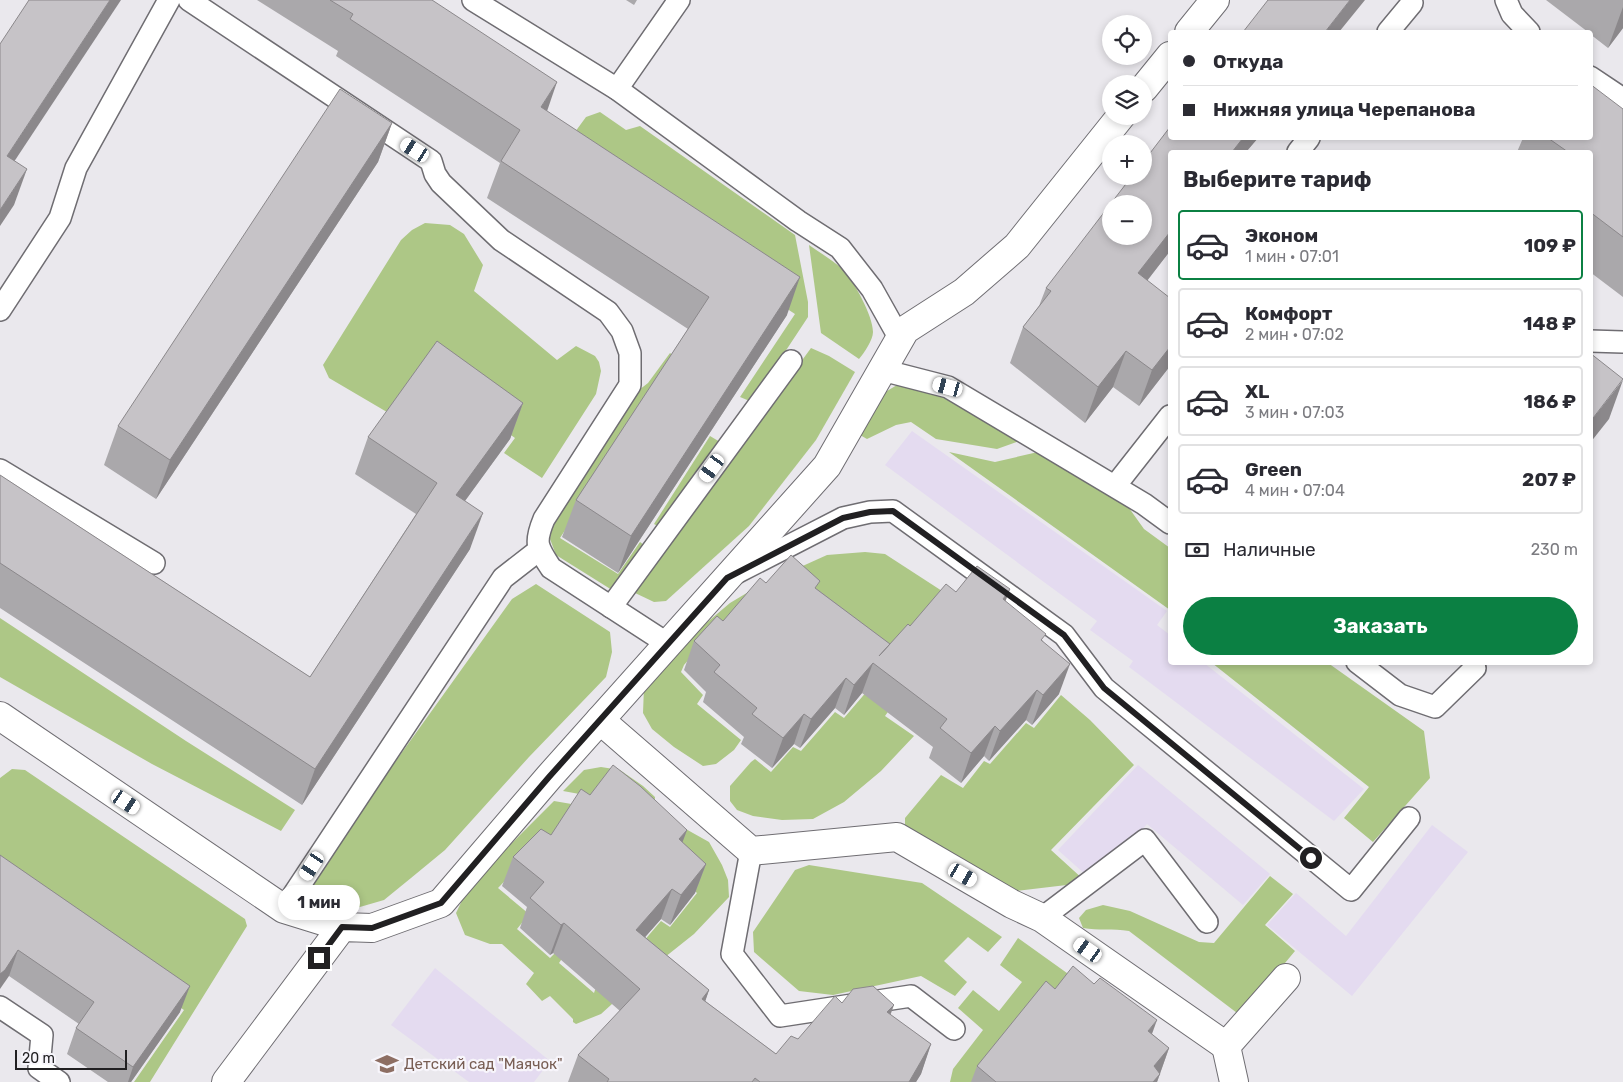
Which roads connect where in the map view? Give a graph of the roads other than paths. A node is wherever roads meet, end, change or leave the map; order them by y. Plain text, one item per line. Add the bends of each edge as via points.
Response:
1 (169, 0) edge
2 (189, 0) edge
3 (472, 0) edge
4 (679, 0) edge
5 (1215, 0) edge
6 (1506, 0) edge
7 (1412, 3) dead end
8 (1191, 30) edge
9 (1390, 30) edge
10 (1527, 30) edge
11 (1168, 58) edge
12 (1152, 78) edge
13 (1593, 79) edge
14 (617, 88) junction
15 (1623, 99) edge
16 (1114, 125) edge
17 (1307, 140) edge
18 (1300, 150) edge
19 (0, 310) edge
20 (900, 339) junction
21 (1593, 342) edge
22 (1623, 342) edge
23 (790, 361) dead end
24 (882, 370) junction
25 (1168, 419) edge
26 (0, 470) edge
27 (1115, 486) junction
28 (1168, 522) edge
29 (539, 550) junction
30 (154, 562) dead end
31 (727, 578) junction
32 (611, 607) junction
33 (668, 644) junction
34 (1361, 665) edge
35 (1475, 668) dead end
36 (0, 716) edge
37 (600, 720) junction
38 (1408, 818) dead end
39 (751, 851) junction
40 (284, 909) junction
41 (1042, 918) junction
42 (1207, 922) dead end
43 (342, 927) junction
44 (1286, 978) dead end
45 (0, 1007) edge
46 (954, 1029) dead end
47 (1226, 1046) junction
48 (59, 1082) edge
49 (226, 1082) edge
50 (1234, 1082) edge

1 - 19 lane via 76,168 60,218
2 - 29 lane via 431,161 441,183 501,240 608,312 622,331 630,353 630,385 544,519 538,535
3 - 14 lane
4 - 14 lane
5 - 8 street
6 - 10 lane via 1512,14
7 - 9 lane
11 - 12 street
13 - 15 lane
14 - 20 lane via 798,221 840,248 872,289
16 - 20 street via 1017,246 964,292 905,330
17 - 18 lane
20 - 24 street
21 - 22 lane
23 - 32 lane
24 - 27 lane via 948,387
24 - 31 street via 827,466
25 - 27 lane
26 - 30 lane
27 - 28 lane
29 - 32 lane via 551,568
29 - 40 lane via 503,578
31 - 33 street
31 - 38 lane via 843,518 893,511 1064,635 1104,688 1351,890
32 - 33 lane
33 - 37 street
34 - 35 lane via 1400,695 1435,707
36 - 40 street
37 - 39 street
37 - 43 street via 441,903 372,928
39 - 41 street via 897,837
39 - 46 lane via 732,954 780,1016 911,996
40 - 43 street
41 - 42 lane via 1145,840
41 - 47 street
43 - 49 street
44 - 47 street
45 - 48 lane via 42,1035 40,1068
47 - 50 street

